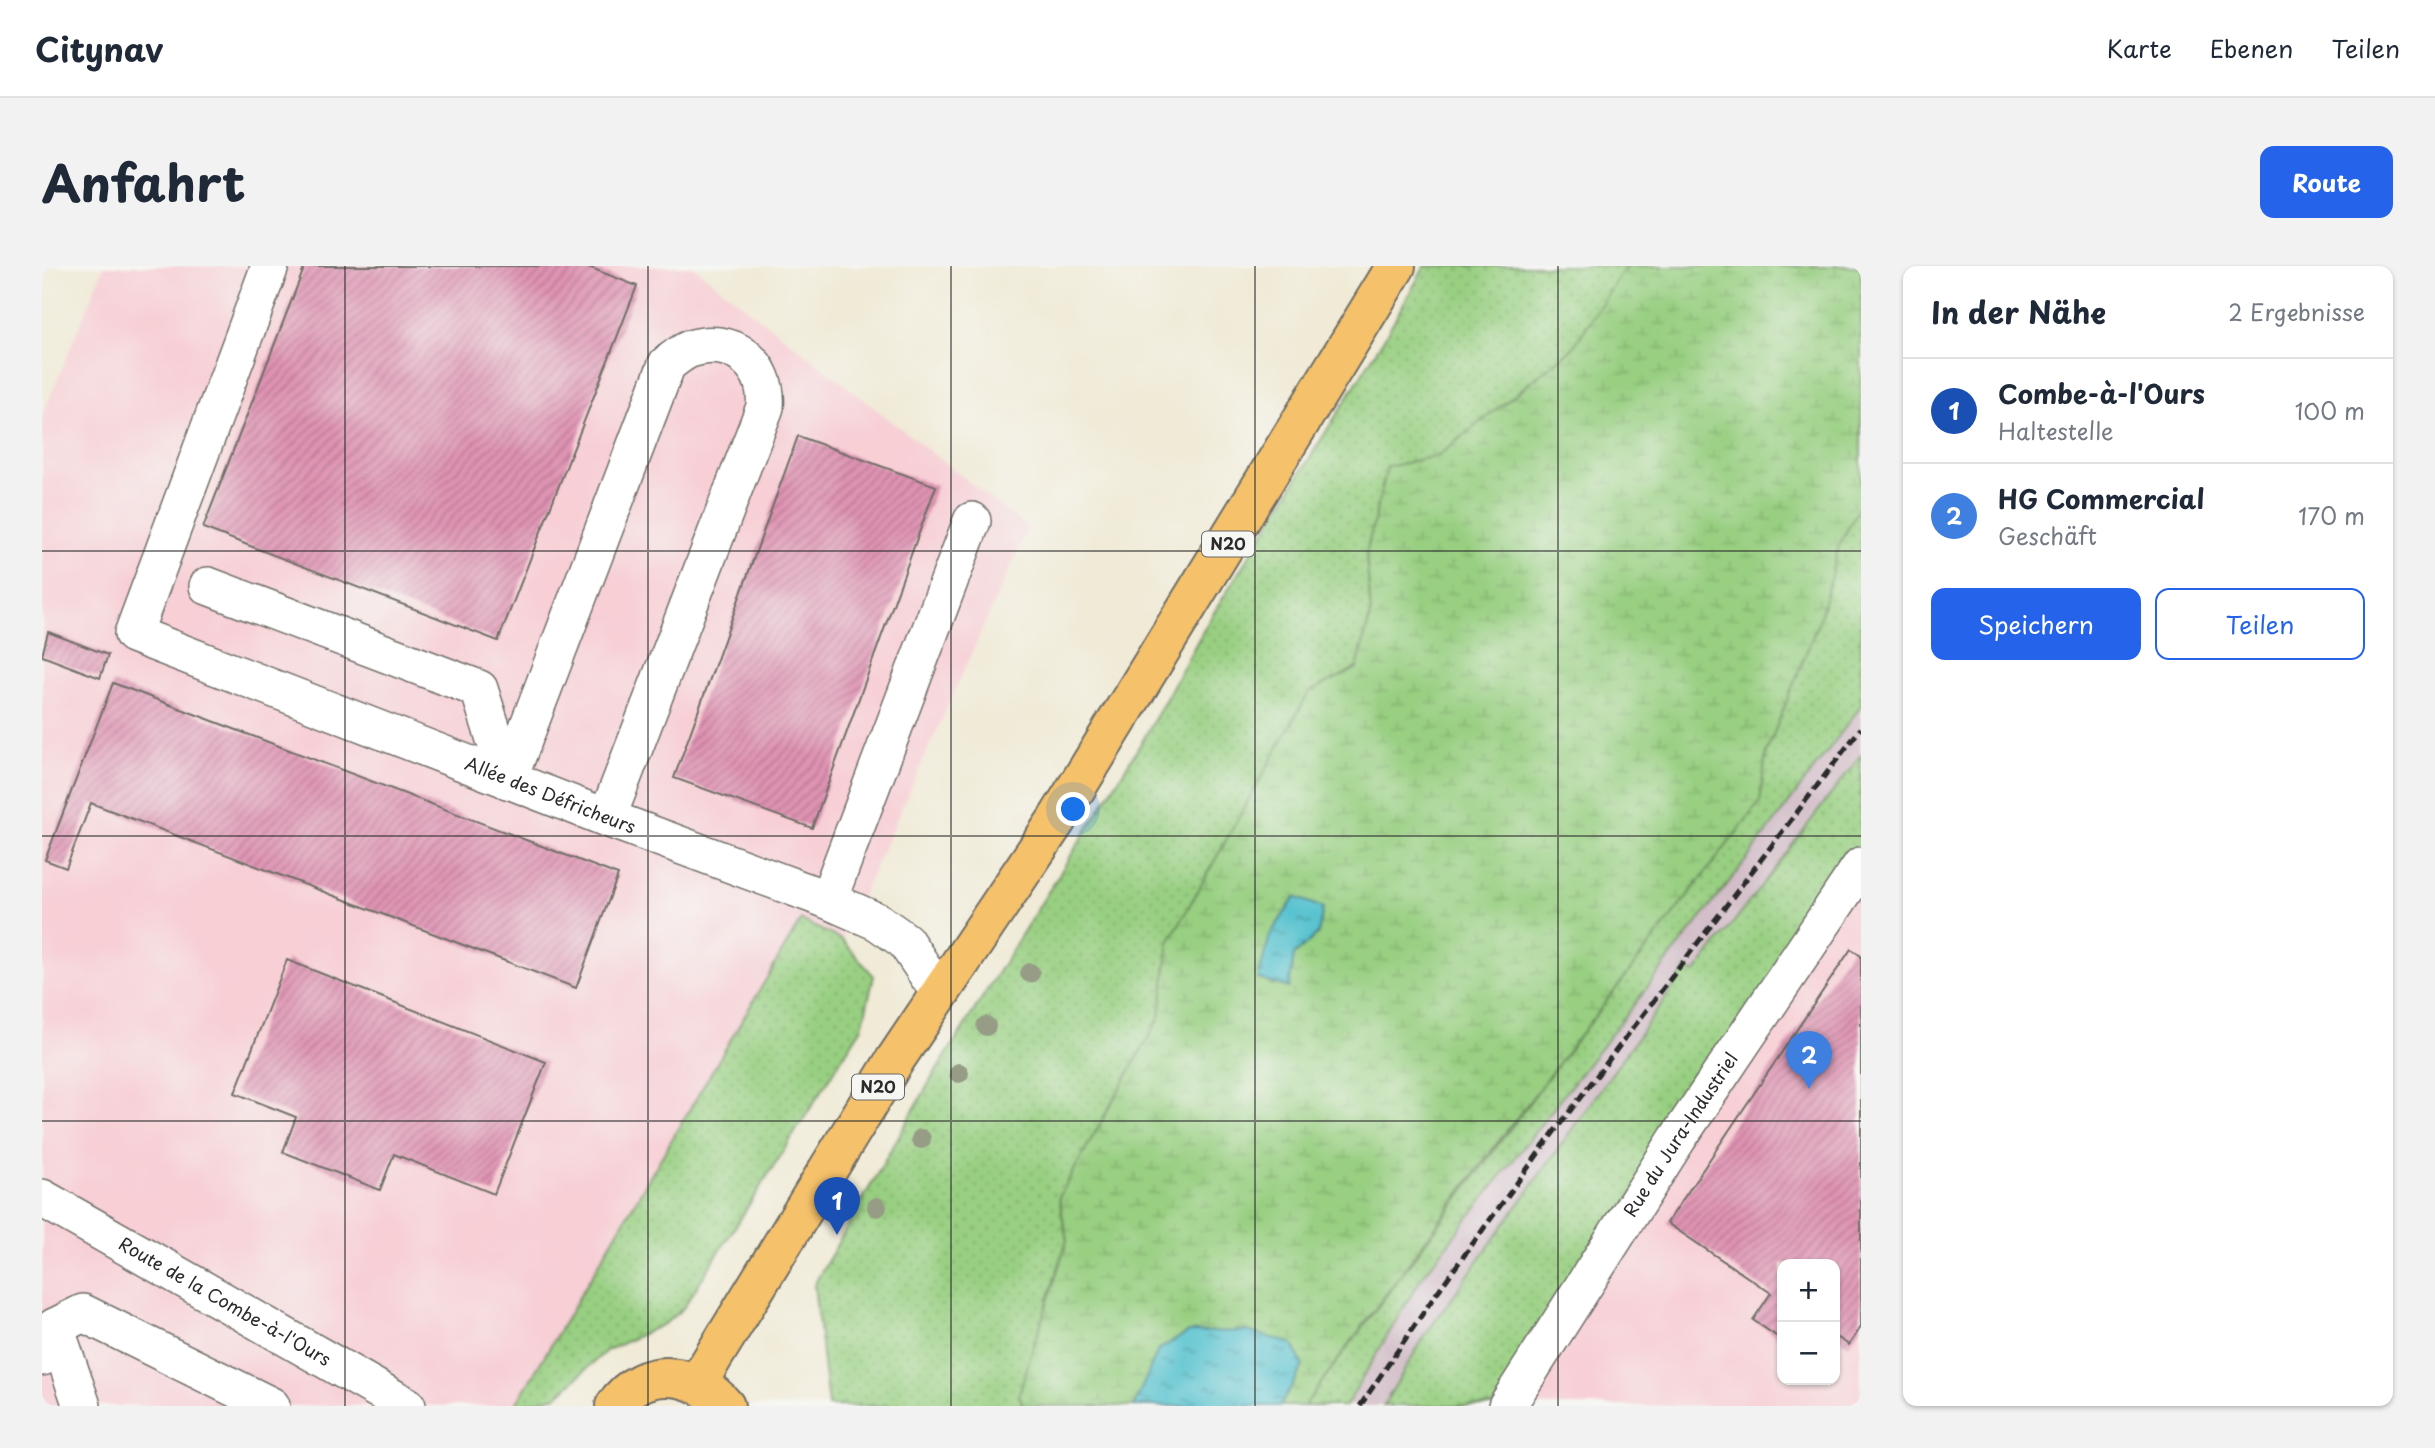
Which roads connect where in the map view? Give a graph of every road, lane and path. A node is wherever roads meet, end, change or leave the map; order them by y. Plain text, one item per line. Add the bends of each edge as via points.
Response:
1 (270, 266) edge
2 (1396, 266) edge
3 (972, 521) dead end
4 (208, 586) dead end
5 (508, 780) junction
6 (607, 818) junction
7 (1860, 868) edge
8 (828, 900) junction
9 (939, 992) junction
10 (42, 1198) edge
11 (49, 1342) edge
12 (712, 1394) edge
13 (82, 1406) edge
14 (271, 1406) edge
15 (407, 1406) edge
16 (615, 1406) edge
17 (1507, 1406) edge

1 - 5 street, Allée des Défricheurs via 132,634
2 - 9 main road, N20 via 1056,821
3 - 8 street
4 - 5 street via 479,689
5 - 6 street, Allée des Défricheurs
5 - 6 street via 667,364 698,347 734,349 761,374 765,407
6 - 8 street, Allée des Défricheurs
7 - 17 street, Rue du Jura-Industriel via 1678,1139
8 - 9 street, Allée des Défricheurs via 898,933
9 - 12 main road, N20 via 744,1302
10 - 15 street, Route de la Combe-à-l'Ours
11 - 13 street
11 - 14 street via 83,1313
12 - 16 main road, N20 via 663,1376 629,1389

